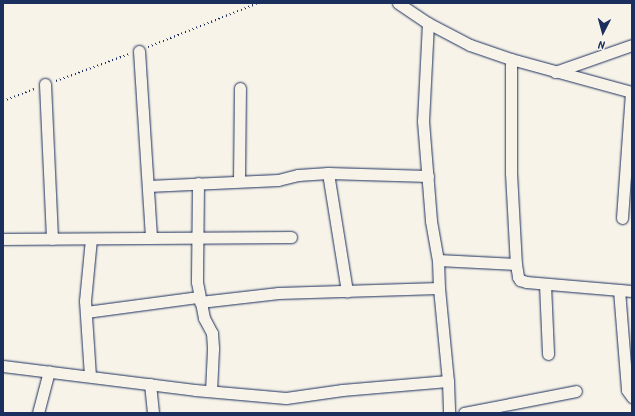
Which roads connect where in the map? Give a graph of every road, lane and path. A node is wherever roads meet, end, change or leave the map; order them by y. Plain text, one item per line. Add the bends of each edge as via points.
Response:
1 (398, 3) edge
2 (428, 23) junction
3 (632, 45) edge
4 (139, 51) dead end
5 (511, 59) junction
6 (555, 72) junction
7 (45, 84) dead end
8 (240, 88) dead end
9 (632, 92) edge
10 (328, 173) junction
11 (428, 176) junction
12 (239, 181) junction
13 (198, 183) junction
14 (148, 186) junction
15 (622, 218) dead end
16 (291, 237) dead end
17 (151, 238) junction
18 (199, 238) junction
19 (3, 239) edge
20 (52, 239) junction
21 (91, 239) junction
22 (438, 260) junction
23 (516, 264) junction
24 (545, 284) junction
25 (439, 288) junction
26 (619, 290) junction
27 (347, 291) junction
28 (632, 291) edge
29 (199, 299) junction
30 (86, 312) junction
31 (548, 354) dead end
32 (3, 366) edge
33 (49, 371) junction
34 (90, 376) junction
35 (448, 381) junction
36 (150, 384) junction
37 (576, 390) dead end
38 (211, 391) junction
39 (632, 397) edge
40 (38, 413) edge
41 (153, 413) edge
42 (449, 413) edge
43 (464, 413) edge

1 - 2 street
2 - 5 street via 470,45
2 - 11 street via 423,121
3 - 6 street
4 - 14 street
5 - 6 street
5 - 23 street via 510,173
6 - 9 street
7 - 20 street
8 - 12 street
9 - 15 street
10 - 11 street
10 - 12 street via 298,175 278,180
10 - 27 street
11 - 22 street via 431,221
12 - 13 street
13 - 14 street
13 - 18 street
14 - 17 street
16 - 18 street
17 - 18 street
17 - 21 street
18 - 29 street
19 - 20 street
20 - 21 street
21 - 30 street via 86,280
22 - 23 street
22 - 25 street
23 - 24 street via 520,280
24 - 26 street
24 - 31 street
25 - 27 street
25 - 35 street
26 - 28 street
26 - 39 street via 627,390
27 - 29 street
29 - 30 street
29 - 38 street via 204,318 212,333
30 - 34 street
32 - 33 street
33 - 34 street
33 - 40 street
34 - 36 street
35 - 38 street via 342,390 286,398
35 - 42 street
36 - 38 street
36 - 41 street
37 - 43 street

